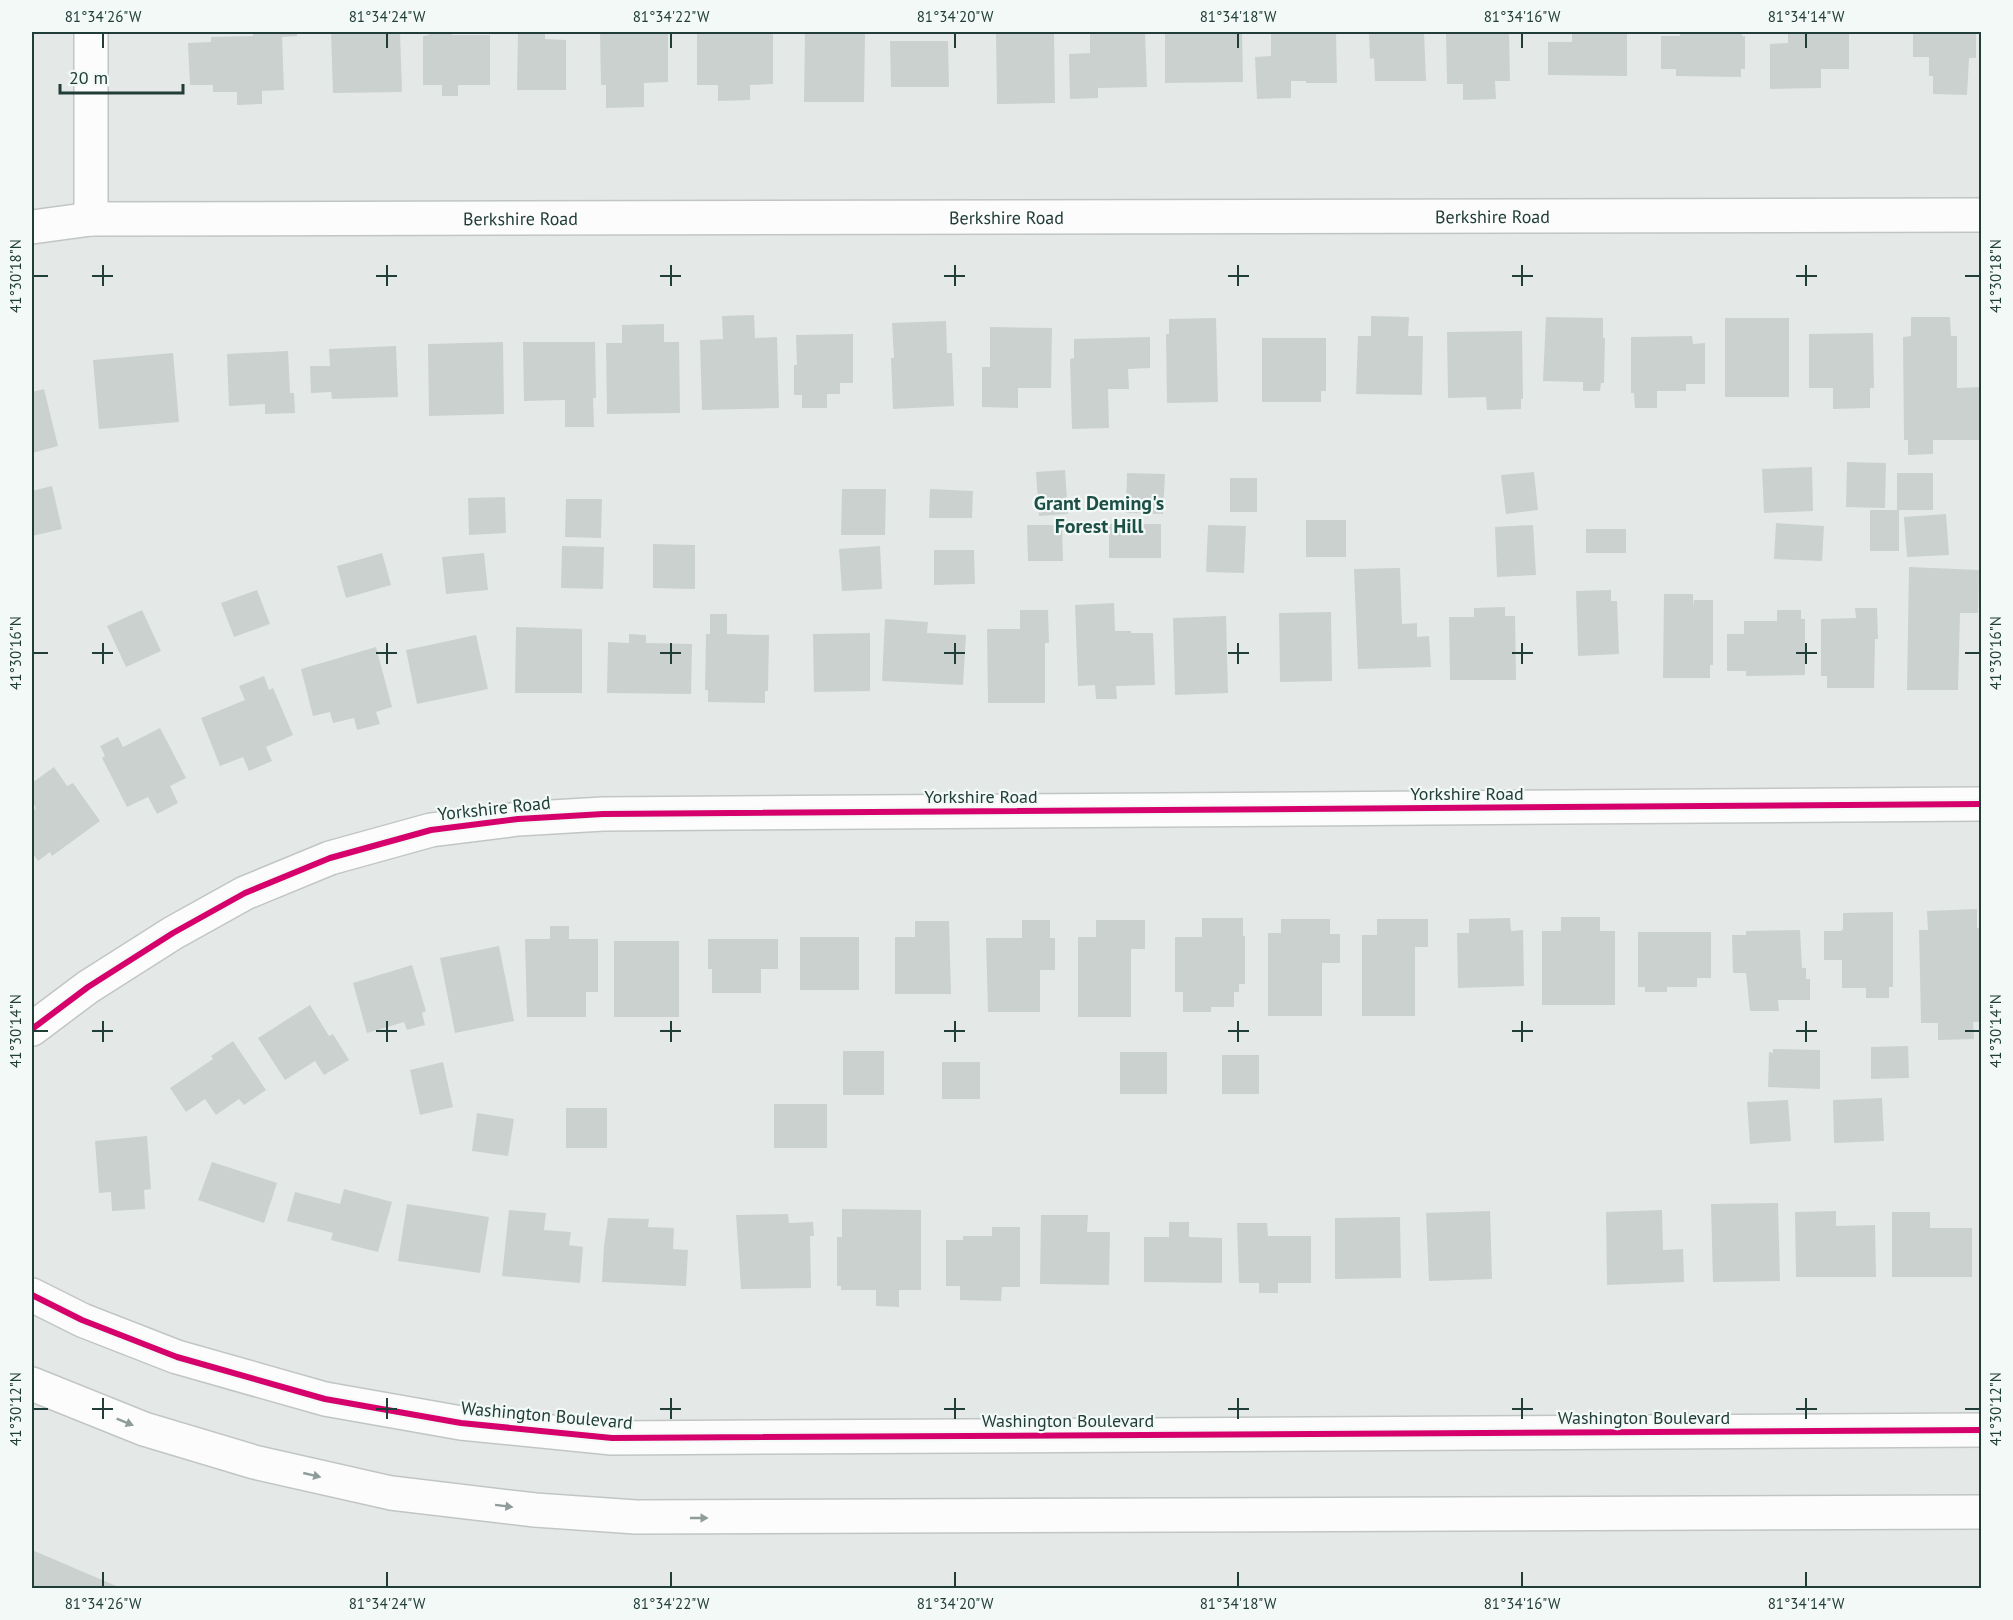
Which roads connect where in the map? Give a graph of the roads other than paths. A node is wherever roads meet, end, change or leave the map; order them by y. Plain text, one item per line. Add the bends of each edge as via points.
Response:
1 (91, 32) edge
2 (1982, 215) edge
3 (91, 219) junction
4 (32, 227) edge
5 (1982, 804) edge
6 (32, 1029) edge
7 (32, 1295) edge
8 (32, 1384) edge
9 (1982, 1430) edge
10 (1982, 1512) edge

1 - 3 street
2 - 3 street, Berkshire Road
3 - 4 street, Berkshire Road
5 - 6 street, Yorkshire Road via 615,814 518,819 431,830 330,858 245,893 116,969
7 - 9 street, Washington Boulevard via 82,1320 177,1357 325,1399 461,1423 612,1438
8 -> 10 street via 144,1430 254,1462 391,1493 636,1517

